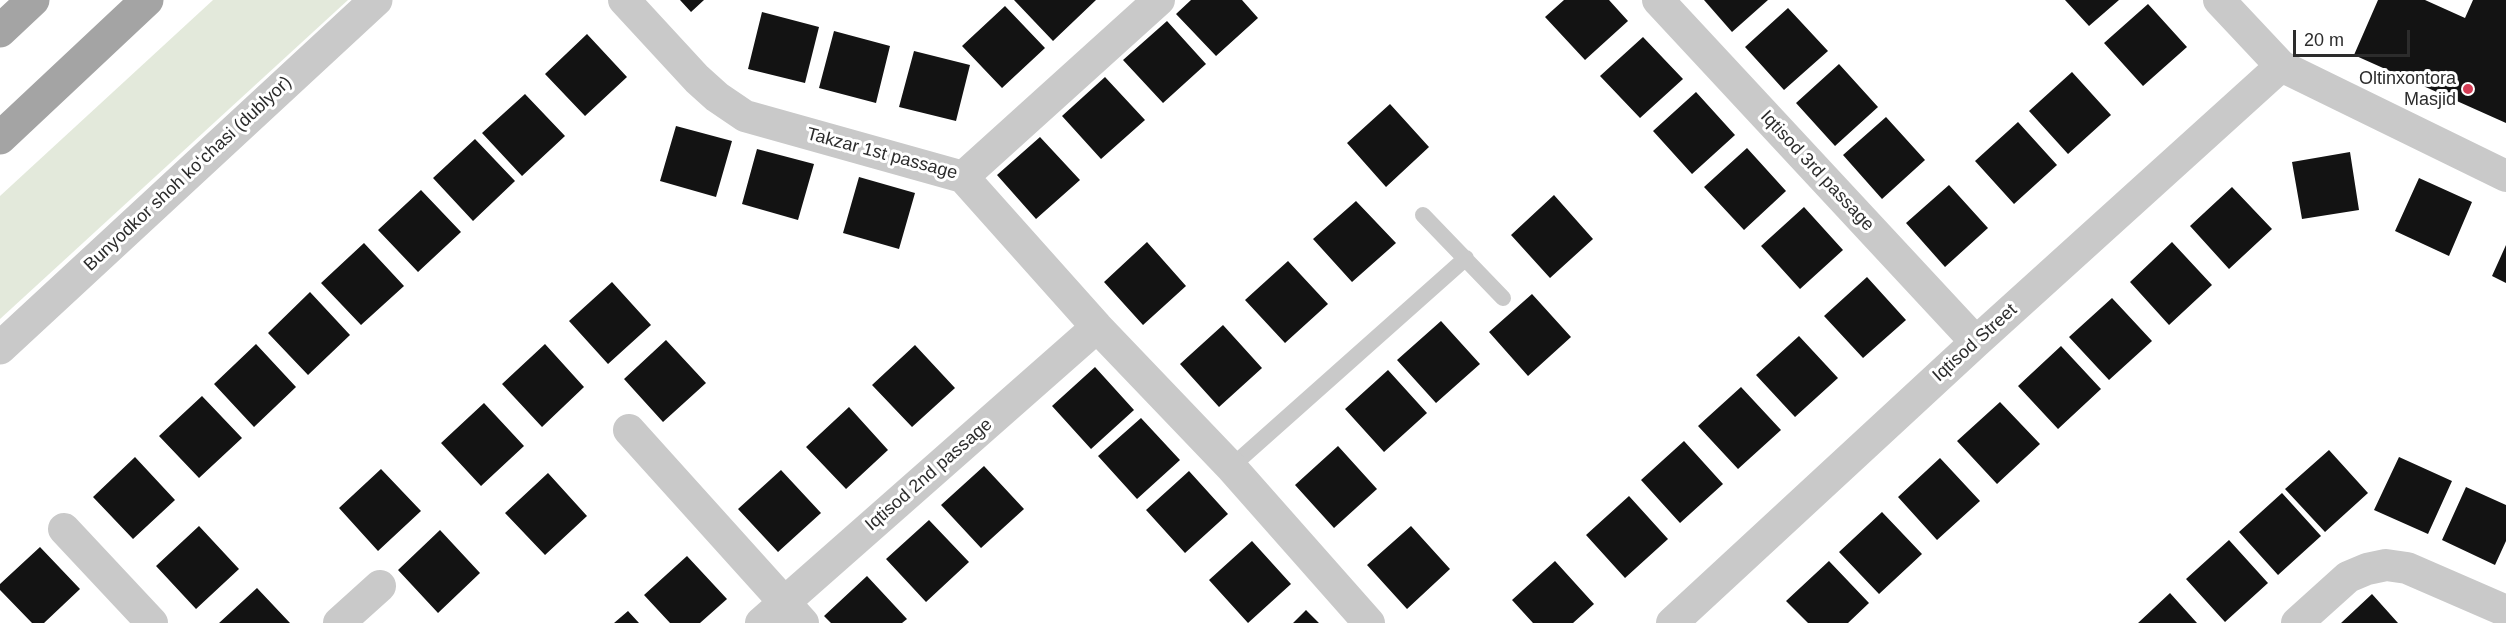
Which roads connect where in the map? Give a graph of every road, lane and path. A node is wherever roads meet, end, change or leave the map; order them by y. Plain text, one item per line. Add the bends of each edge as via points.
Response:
1 (33, 0) edge
2 (147, 0) edge
3 (376, 0) edge
4 (624, 0) edge
5 (1159, 0) edge
6 (1658, 0) edge
7 (2219, 0) edge
8 (0, 31) edge
9 (2282, 66) junction
10 (0, 138) edge
11 (2506, 176) edge
12 (963, 177) junction
13 (1423, 215) dead end
14 (1466, 258) junction
15 (1503, 298) dead end
16 (1096, 327) junction
17 (1976, 342) junction
18 (0, 348) edge
19 (629, 430) dead end
20 (1231, 467) junction
21 (64, 529) dead end
22 (380, 586) dead end
23 (2506, 611) edge
24 (793, 612) edge
25 (152, 623) edge
26 (339, 623) edge
27 (761, 623) edge
28 (1369, 623) edge
29 (1672, 623) edge
30 (2297, 623) edge

1 - 8 main road
2 - 10 main road
3 - 18 street, Bunyodkor shoh koʻchasi (dublyor)
4 - 12 street, Takzar 1st passage via 697,79 745,116
5 - 12 street, Takzar 1st passage
6 - 17 street, Iqtisod 3rd passage
7 - 9 street
9 - 11 street
9 - 17 street, Iqtisod Street
12 - 16 street
13 - 14 lane
14 - 15 lane
14 - 20 lane
16 - 20 street
16 - 24 street, Iqtisod 2nd passage
17 - 29 street, Iqtisod Street
19 - 24 street
20 - 28 street
21 - 25 street
22 - 26 street
23 - 30 street via 2407,568 2386,565 2348,578
24 - 27 street, Iqtisod 2nd passage

